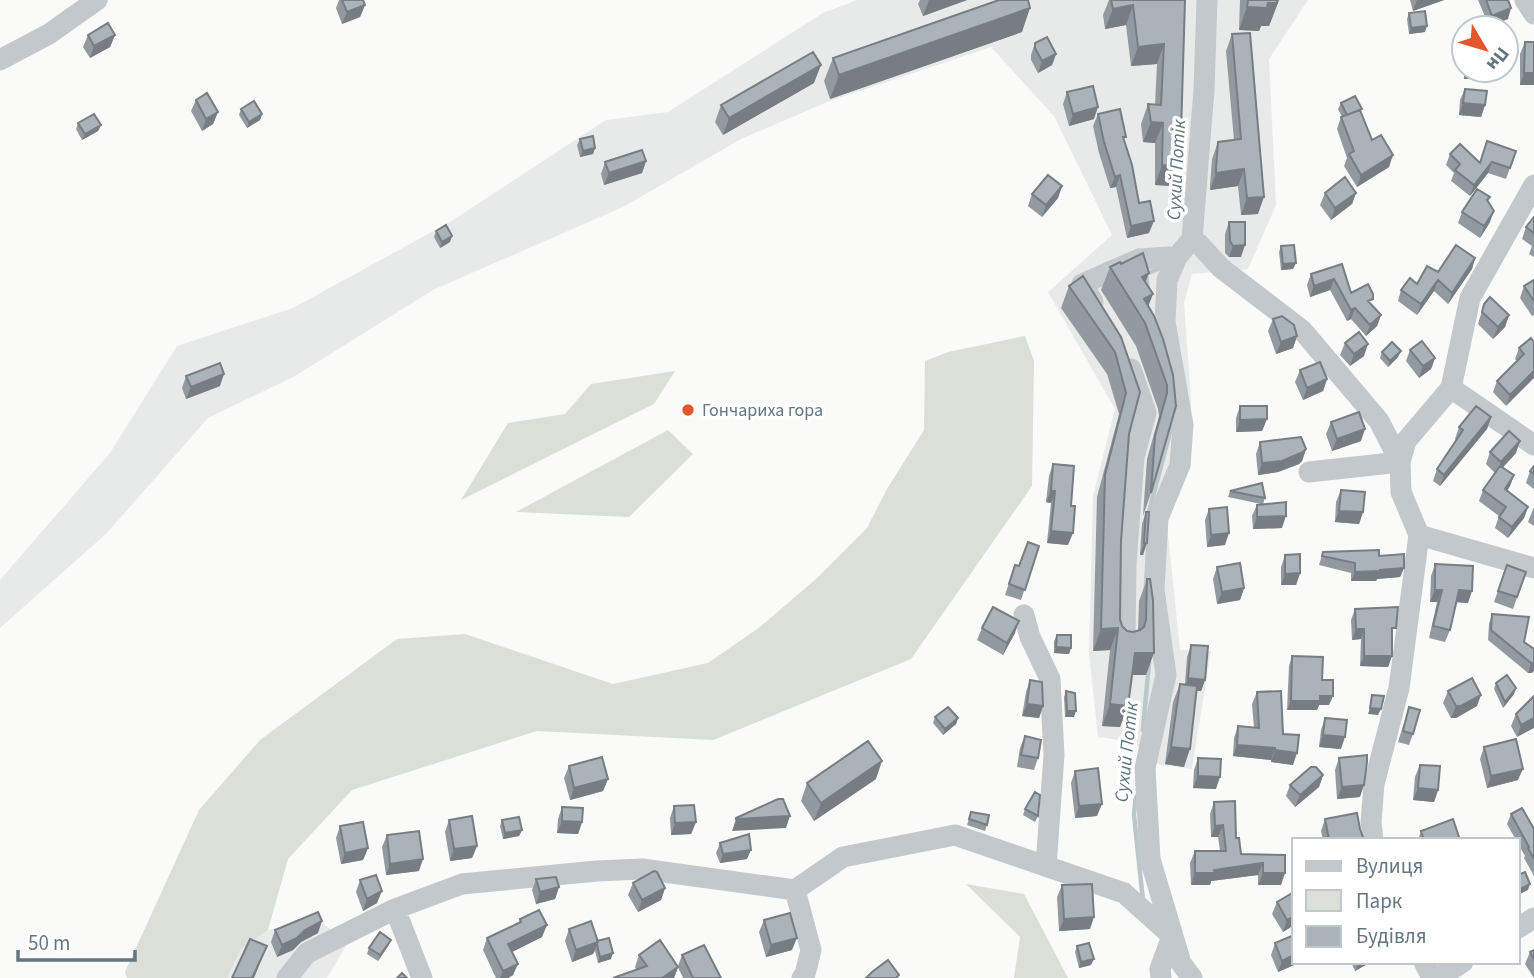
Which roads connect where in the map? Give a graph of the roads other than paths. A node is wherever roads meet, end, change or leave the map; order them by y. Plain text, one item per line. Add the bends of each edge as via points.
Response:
1 (97, 0) edge
2 (1208, 0) edge
3 (1525, 0) edge
4 (1534, 14) edge
5 (0, 60) edge
6 (1534, 185) edge
7 (1192, 239) junction
8 (1169, 257) dead end
9 (1104, 318) edge
10 (1125, 353) edge
11 (1451, 388) junction
12 (1534, 445) edge
13 (1400, 462) junction
14 (1309, 472) dead end
15 (1419, 535) junction
16 (1534, 568) edge
17 (1024, 615) dead end
18 (1125, 641) edge
19 (1373, 838) edge
20 (1046, 866) junction
21 (795, 890) junction
22 (395, 909) junction
23 (1172, 936) junction
24 (1460, 964) edge
25 (287, 978) edge
26 (422, 978) edge
27 (802, 978) edge
28 (1161, 978) edge
29 (1192, 978) edge
30 (1438, 978) edge

1 - 5 street via 49,34
2 - 7 street
3 - 4 street
6 - 11 street via 1470,299
7 - 13 street via 1221,268 1302,330 1379,421
7 - 23 street via 1167,280 1165,322 1183,425 1180,465 1158,518 1154,590 1166,675 1145,768 1150,859
8 - 9 street via 1139,259 1082,284
10 - 18 street via 1146,413 1134,457
11 - 12 street
11 - 13 street via 1406,441
13 - 14 street
13 - 15 street via 1401,492
15 - 16 street
15 - 19 street via 1399,688 1374,784
17 - 20 street via 1050,680 1054,755
20 - 21 street via 955,835 843,857
20 - 23 street via 1124,893
21 - 22 street via 642,869 597,871 462,884
21 - 27 street via 811,950
22 - 25 street via 307,953
22 - 26 street
23 - 28 street
23 - 29 street
24 - 30 street

